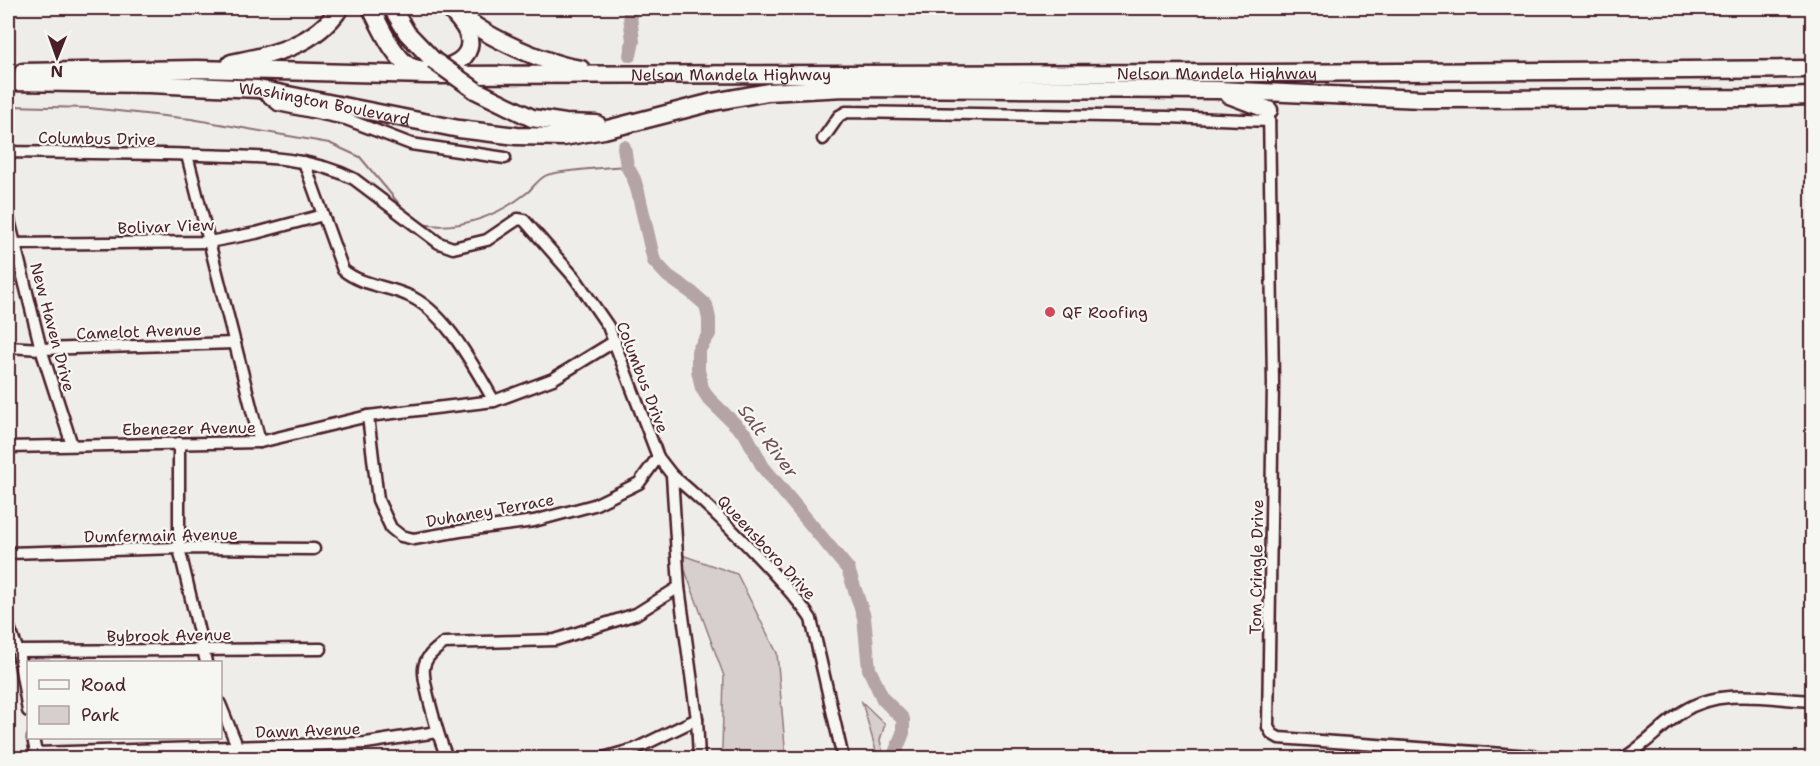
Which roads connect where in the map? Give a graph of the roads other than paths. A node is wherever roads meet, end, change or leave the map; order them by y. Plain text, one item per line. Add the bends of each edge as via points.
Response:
1 (340, 8) edge
2 (371, 8) edge
3 (392, 8) edge
4 (451, 8) edge
5 (197, 69) junction
6 (1812, 69) edge
7 (8, 72) edge
8 (621, 75) junction
9 (8, 82) edge
10 (258, 89) junction
11 (1217, 90) junction
12 (1812, 96) edge
13 (1269, 116) junction
14 (637, 120) junction
15 (823, 139) dead end
16 (8, 152) edge
17 (187, 155) junction
18 (505, 158) dead end
19 (304, 162) junction
20 (8, 216) edge
21 (323, 216) junction
22 (209, 242) junction
23 (11, 244) edge
24 (615, 341) junction
25 (235, 343) junction
26 (8, 347) edge
27 (41, 349) junction
28 (494, 401) junction
29 (368, 416) junction
30 (260, 442) junction
31 (179, 443) junction
32 (72, 445) junction
33 (8, 447) edge
34 (658, 457) junction
35 (672, 475) junction
36 (178, 548) junction
37 (314, 549) dead end
38 (8, 553) edge
39 (679, 587) junction
40 (8, 625) edge
41 (201, 649) junction
42 (321, 649) dead end
43 (18, 651) junction
44 (205, 661) edge
45 (1812, 701) edge
46 (27, 705) edge
47 (222, 709) edge
48 (697, 719) junction
49 (437, 732) junction
50 (33, 739) edge
51 (237, 747) junction
52 (37, 756) edge
53 (242, 759) edge
54 (448, 759) edge
55 (603, 759) edge
56 (699, 759) edge
57 (843, 759) edge
58 (1559, 759) edge
59 (1624, 759) edge

1 - 5 highway via 330,22 292,48
2 - 4 highway via 406,64 420,70 438,70 458,63 469,46 464,26
3 - 14 highway, bridge via 407,33 433,60 475,90 532,117 565,123
4 - 8 highway via 488,34 533,54 577,68
5 - 7 highway, Washington Boulevard
5 - 8 highway, Washington Boulevard
6 - 8 highway, Nelson Mandela Highway
9 - 10 highway, Washington Boulevard
10 - 14 highway, Washington Boulevard via 459,129 517,136 577,135
10 - 18 street via 278,105 346,119 411,144
11 - 12 highway, Nelson Mandela Highway via 1421,99
11 - 13 highway
11 - 14 highway, Nelson Mandela Highway via 779,91
13 - 15 street via 846,112
13 - 58 street, Tom Cringle Drive via 1273,383 1268,727 1280,738
16 - 17 street, Columbus Drive
17 - 19 street, Columbus Drive
17 - 22 street
19 - 21 street
19 - 24 street, Columbus Drive via 354,179 439,243 453,248 487,240 518,219 524,220 575,278
20 - 23 street, New Haven Drive
21 - 22 street, Bolivar View
21 - 28 street via 343,270 371,285 409,295 437,316 464,349
22 - 23 street, Bolivar View
22 - 25 street
23 - 27 street, New Haven Drive
24 - 28 street, Ebenezer Avenue via 553,379
24 - 34 street, Columbus Drive
25 - 27 street, Camelot Avenue
25 - 30 street
26 - 27 street, Camelot Avenue
27 - 32 street, New Haven Drive
28 - 29 street, Ebenezer Avenue
29 - 30 street, Ebenezer Avenue
29 - 34 street, Duhaney Terrace via 378,500 391,528 414,539 534,521 594,505 639,483
30 - 31 street, Ebenezer Avenue
31 - 32 street, Ebenezer Avenue
31 - 36 street
32 - 33 street, Ebenezer Avenue
34 - 35 street, Columbus Drive
35 - 39 street
35 - 57 street, Queensboro Drive via 744,542 811,619
36 - 37 street, Dumfermain Avenue
36 - 38 street, Dumfermain Avenue
36 - 41 street
39 - 48 street
39 - 49 street via 636,614 555,640 444,643 424,668
40 - 43 street
41 - 42 street, Bybrook Avenue
41 - 43 street, Bybrook Avenue
41 - 44 street
43 - 46 street
45 - 59 street via 1724,696 1704,701 1683,711
47 - 51 street
48 - 55 street via 635,749
48 - 56 street
49 - 51 street, Dawn Avenue via 366,743
49 - 54 street
50 - 52 street
51 - 52 street, Dawn Avenue
51 - 53 street

